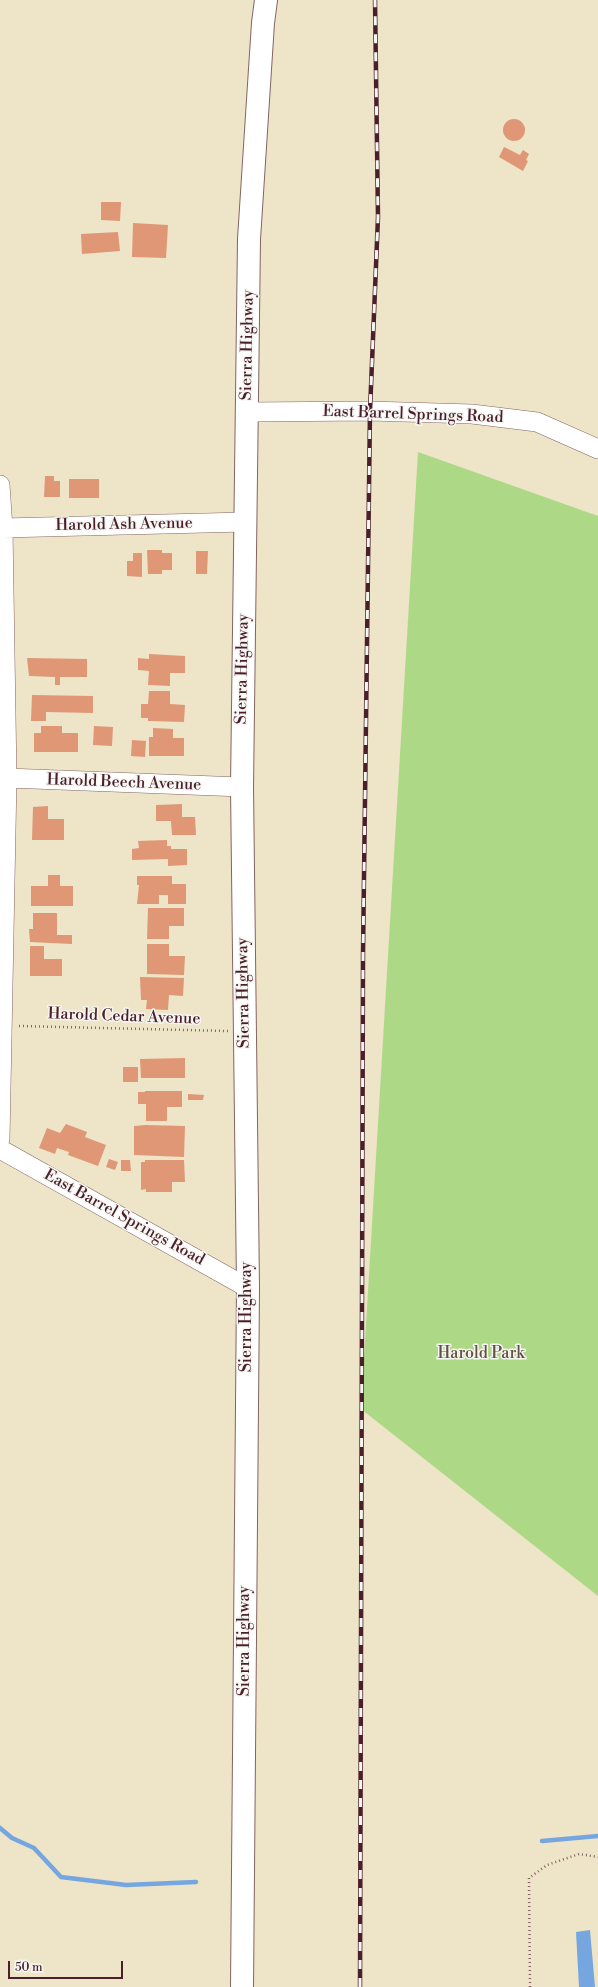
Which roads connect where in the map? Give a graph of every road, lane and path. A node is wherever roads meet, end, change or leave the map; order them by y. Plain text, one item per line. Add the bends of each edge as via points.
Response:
1 (266, 0) edge
2 (247, 412) junction
3 (598, 449) edge
4 (0, 485) edge
5 (245, 522) junction
6 (4, 528) junction
7 (7, 778) junction
8 (242, 787) junction
9 (2, 1025) junction
10 (245, 1032) junction
11 (0, 1139) edge
12 (0, 1149) edge
13 (248, 1288) junction
14 (598, 1857) edge
15 (242, 1987) edge
16 (530, 1987) edge

1 - 2 highway, Sierra Highway via 249,239
2 - 3 street, East Barrel Springs Road via 370,411 472,414 537,422
2 - 5 highway, Sierra Highway
4 - 6 street
5 - 6 street, Harold Ash Avenue
5 - 8 highway, Sierra Highway
6 - 7 street
7 - 8 street, Harold Beech Avenue
7 - 9 street
8 - 10 highway, Sierra Highway
9 - 10 path, Harold Cedar Avenue
9 - 11 street
10 - 13 highway, Sierra Highway
12 - 13 street, East Barrel Springs Road
13 - 15 highway, Sierra Highway
14 - 16 path via 579,1854 546,1865 529,1878

